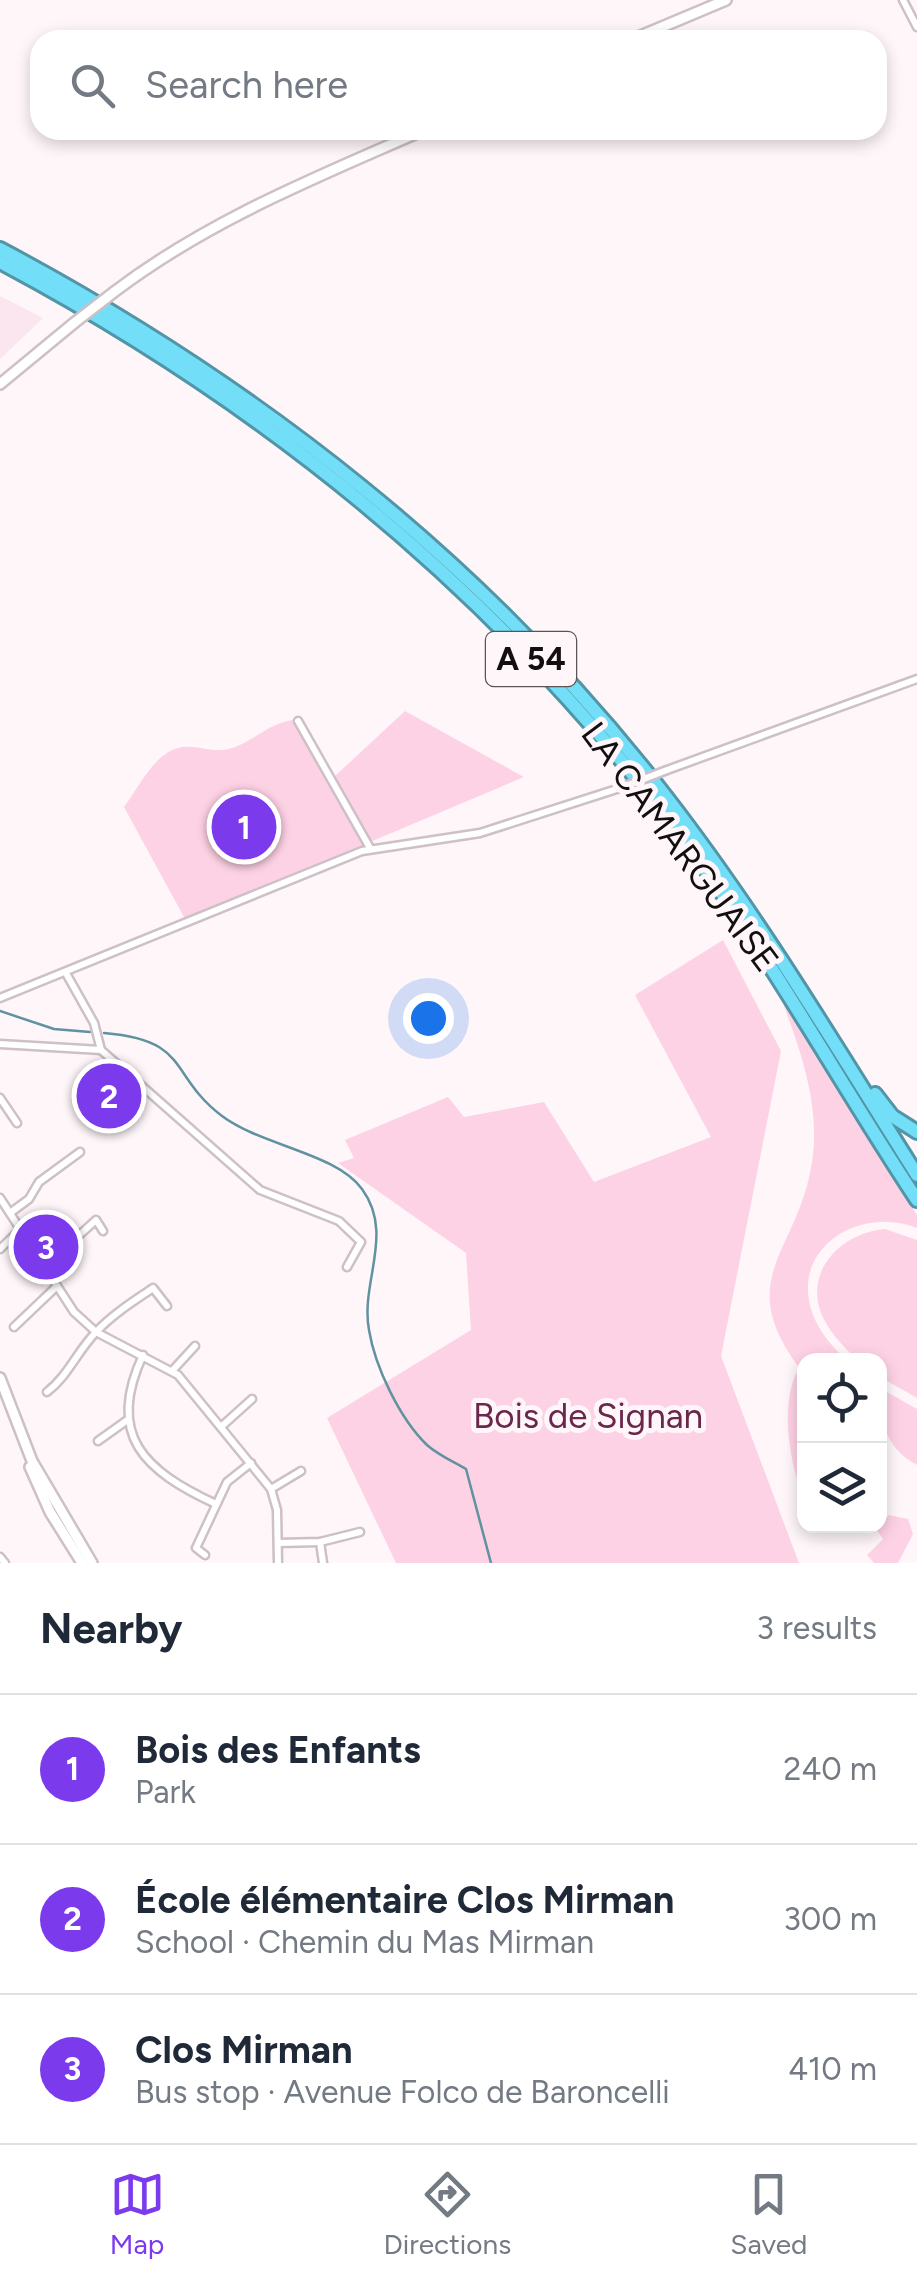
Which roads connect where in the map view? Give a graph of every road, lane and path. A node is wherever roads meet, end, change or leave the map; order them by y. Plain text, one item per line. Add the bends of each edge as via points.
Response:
1 (726, 0) edge
2 (902, 0) edge
3 (917, 27) edge
4 (655, 30) edge
5 (401, 140) edge
6 (0, 249) edge
7 (0, 262) edge
8 (0, 384) edge
9 (917, 680) edge
10 (298, 720) dead end
11 (370, 848) junction
12 (709, 875) junction
13 (745, 936) dead end
14 (786, 967) junction
15 (66, 974) junction
16 (0, 998) edge
17 (0, 1044) edge
18 (101, 1050) junction
19 (0, 1098) edge
20 (17, 1123) dead end
21 (917, 1132) edge
22 (80, 1152) dead end
23 (917, 1175) edge
24 (0, 1198) edge
25 (917, 1200) edge
26 (10, 1212) junction
27 (21, 1229) junction
28 (103, 1231) dead end
29 (0, 1249) edge
30 (46, 1264) junction
31 (347, 1267) dead end
32 (56, 1288) junction
33 (167, 1306) dead end
34 (14, 1326) dead end
35 (96, 1332) junction
36 (195, 1346) dead end
37 (143, 1356) junction
38 (172, 1371) junction
39 (0, 1378) edge
40 (0, 1390) edge
41 (47, 1392) dead end
42 (252, 1400) dead end
43 (126, 1421) junction
44 (222, 1426) junction
45 (98, 1441) dead end
46 (250, 1463) junction
47 (302, 1472) dead end
48 (270, 1489) junction
49 (216, 1504) junction
50 (360, 1532) dead end
51 (320, 1542) junction
52 (278, 1544) junction
53 (205, 1555) dead end
54 (0, 1556) edge
55 (4, 1563) edge
56 (87, 1563) edge
57 (278, 1563) edge
58 (323, 1563) edge

1 - 4 main road
2 - 3 street
5 - 8 main road, bridge via 184,242
6 - 14 highway, LA CAMARGUAISE / A 54 via 241,394 430,544 602,720 664,794
7 - 12 highway, LA CAMARGUAISE / A 54 via 234,404 400,533 570,700
9 - 11 street, bridge via 480,833
10 - 11 street
11 - 15 street
12 - 13 highway
12 - 25 highway, LA CAMARGUAISE / A 54
14 - 21 highway via 877,1098
14 - 23 highway, LA CAMARGUAISE / A 54
15 - 16 street
15 - 18 street
17 - 18 street
18 - 31 street via 260,1190 351,1228 361,1242
19 - 20 street
22 - 26 street
24 - 26 street
26 - 27 street
27 - 29 street
27 - 30 street
28 - 30 street via 96,1220
30 - 32 street
32 - 34 street
32 - 35 street
33 - 35 street via 154,1288
35 - 37 street
35 - 41 street via 66,1378
36 - 38 street
37 - 38 street
37 - 43 street
38 - 44 street
39 - 56 main road via 40,1476
40 - 56 main road via 35,1480
42 - 44 street
43 - 45 street
43 - 49 street via 162,1475
44 - 46 street
46 - 48 street
46 - 49 street via 227,1482
47 - 48 street
48 - 52 street
49 - 53 street via 196,1548
50 - 51 street
51 - 52 street
51 - 58 street
52 - 57 street
54 - 55 street

